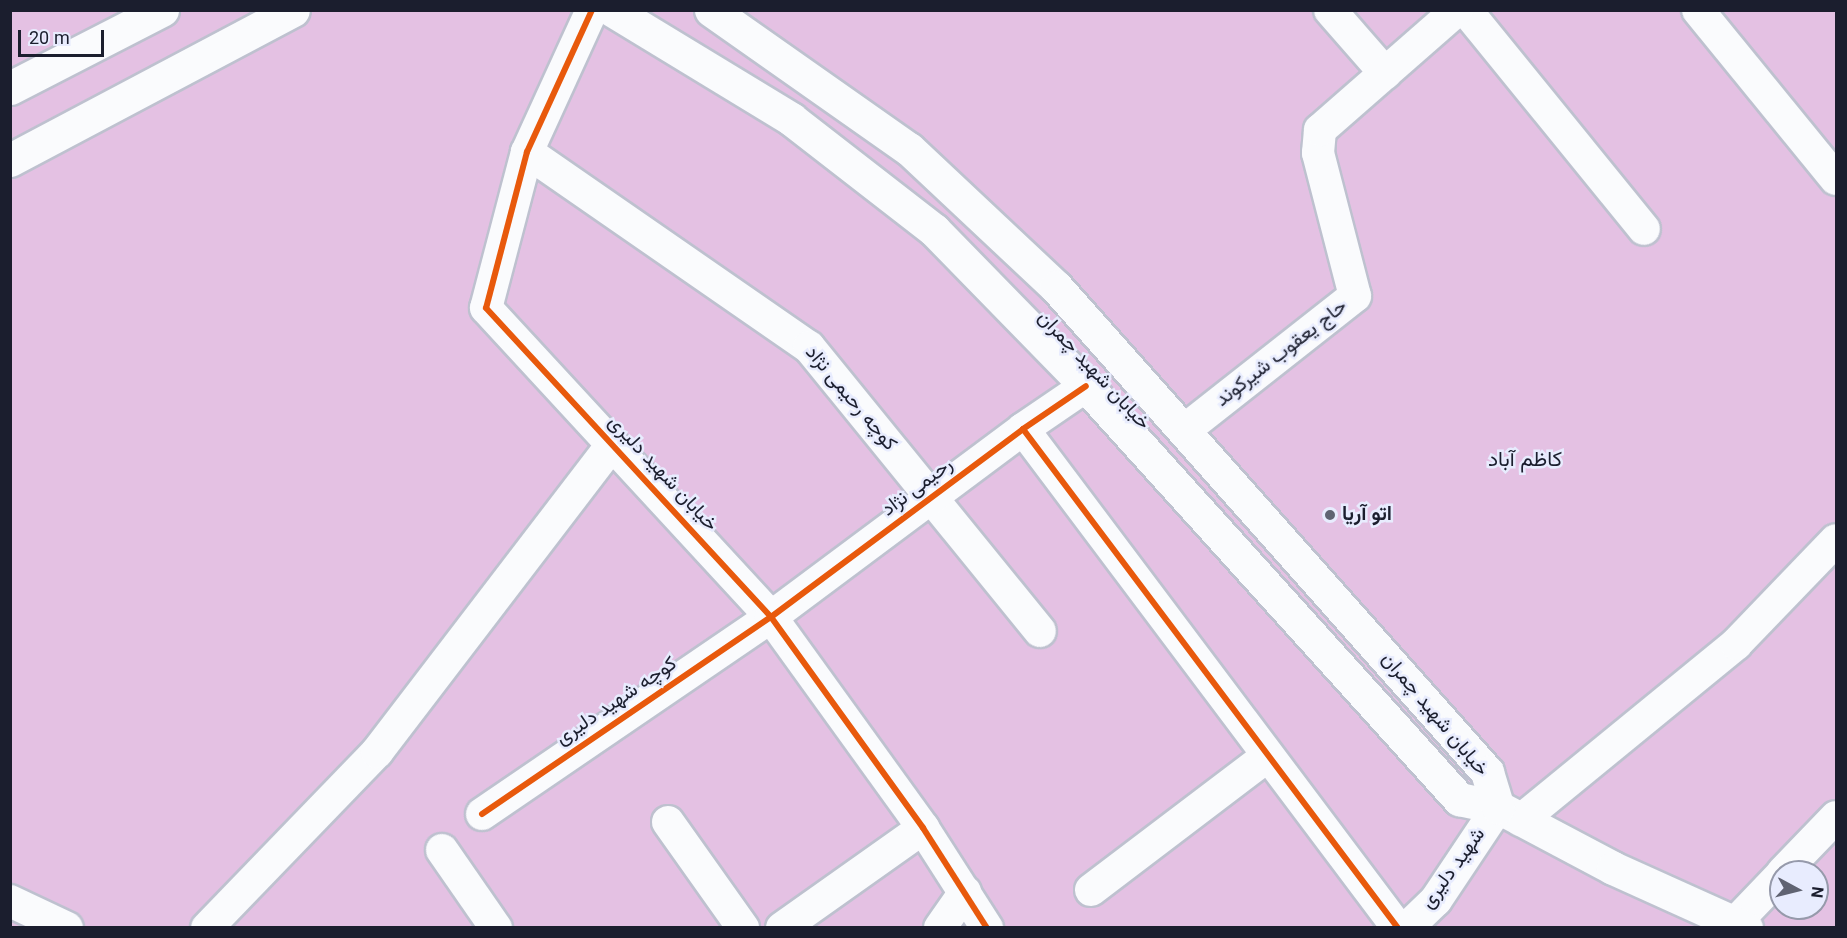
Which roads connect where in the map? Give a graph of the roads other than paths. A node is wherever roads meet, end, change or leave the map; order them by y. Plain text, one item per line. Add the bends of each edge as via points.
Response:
1 (162, 10) edge
2 (293, 10) edge
3 (592, 10) edge
4 (612, 10) edge
5 (711, 10) edge
6 (1330, 10) edge
7 (1457, 10) edge
8 (1466, 10) edge
9 (1698, 10) edge
10 (1385, 73) junction
11 (10, 88) edge
12 (528, 152) junction
13 (10, 160) edge
14 (1836, 179) edge
15 (1644, 229) dead end
16 (1086, 386) junction
17 (1023, 429) junction
18 (1186, 429) junction
19 (612, 445) junction
20 (933, 499) junction
21 (1836, 540) edge
22 (771, 617) junction
23 (1041, 631) dead end
24 (1266, 757) junction
25 (1509, 813) junction
26 (482, 814) dead end
27 (1836, 817) edge
28 (668, 822) dead end
29 (923, 828) junction
30 (442, 850) dead end
31 (1795, 860) edge
32 (1769, 889) edge
33 (1091, 890) dead end
34 (965, 892) junction
35 (10, 901) edge
36 (1741, 925) edge
37 (67, 927) edge
38 (207, 927) edge
39 (496, 927) edge
40 (743, 927) edge
41 (782, 927) edge
42 (940, 927) edge
43 (987, 927) edge
44 (1398, 927) edge
45 (1407, 927) edge

1 - 11 main road
2 - 13 main road
3 - 12 street, خیابان شهید دلیری
4 - 16 main road, خیابان شهید چمران via 791,119 934,230
5 - 18 main road, خیابان شهید چمران via 909,149 1056,287
6 - 10 street
7 - 10 street, حاج یعقوب شیرکوند
8 - 15 street
9 - 14 street
10 - 18 street, حاج یعقوب شیرکوند via 1320,130 1318,153 1355,296
12 - 19 street, خیابان شهید دلیری via 486,308
12 - 20 street, کوچه رحیمی نژاد via 809,347
16 - 17 street, رحیمی نژاد
16 - 25 main road, خیابان شهید چمران via 1459,799
17 - 20 street, رحیمی نژاد
17 - 24 street
18 - 25 main road, خیابان شهید چمران via 1487,772
19 - 22 street, خیابان شهید دلیری
19 - 38 street via 377,752
20 - 22 street, رحیمی نژاد
20 - 23 street, کوچه رحیمی نژاد
21 - 25 street, شهید دلیری via 1736,644
22 - 26 street, کوچه شهید دلیری
22 - 29 street, خیابان شهید دلیری
24 - 33 street
24 - 44 street
25 - 36 main road, خیابان شهید چمران via 1613,868
25 - 45 street, شهید دلیری via 1436,900
27 - 31 street
28 - 40 street
29 - 34 street, خیابان شهید دلیری
29 - 41 street
30 - 39 street
32 - 36 street
34 - 42 street
34 - 43 street, خیابان شهید دلیری
35 - 37 street

